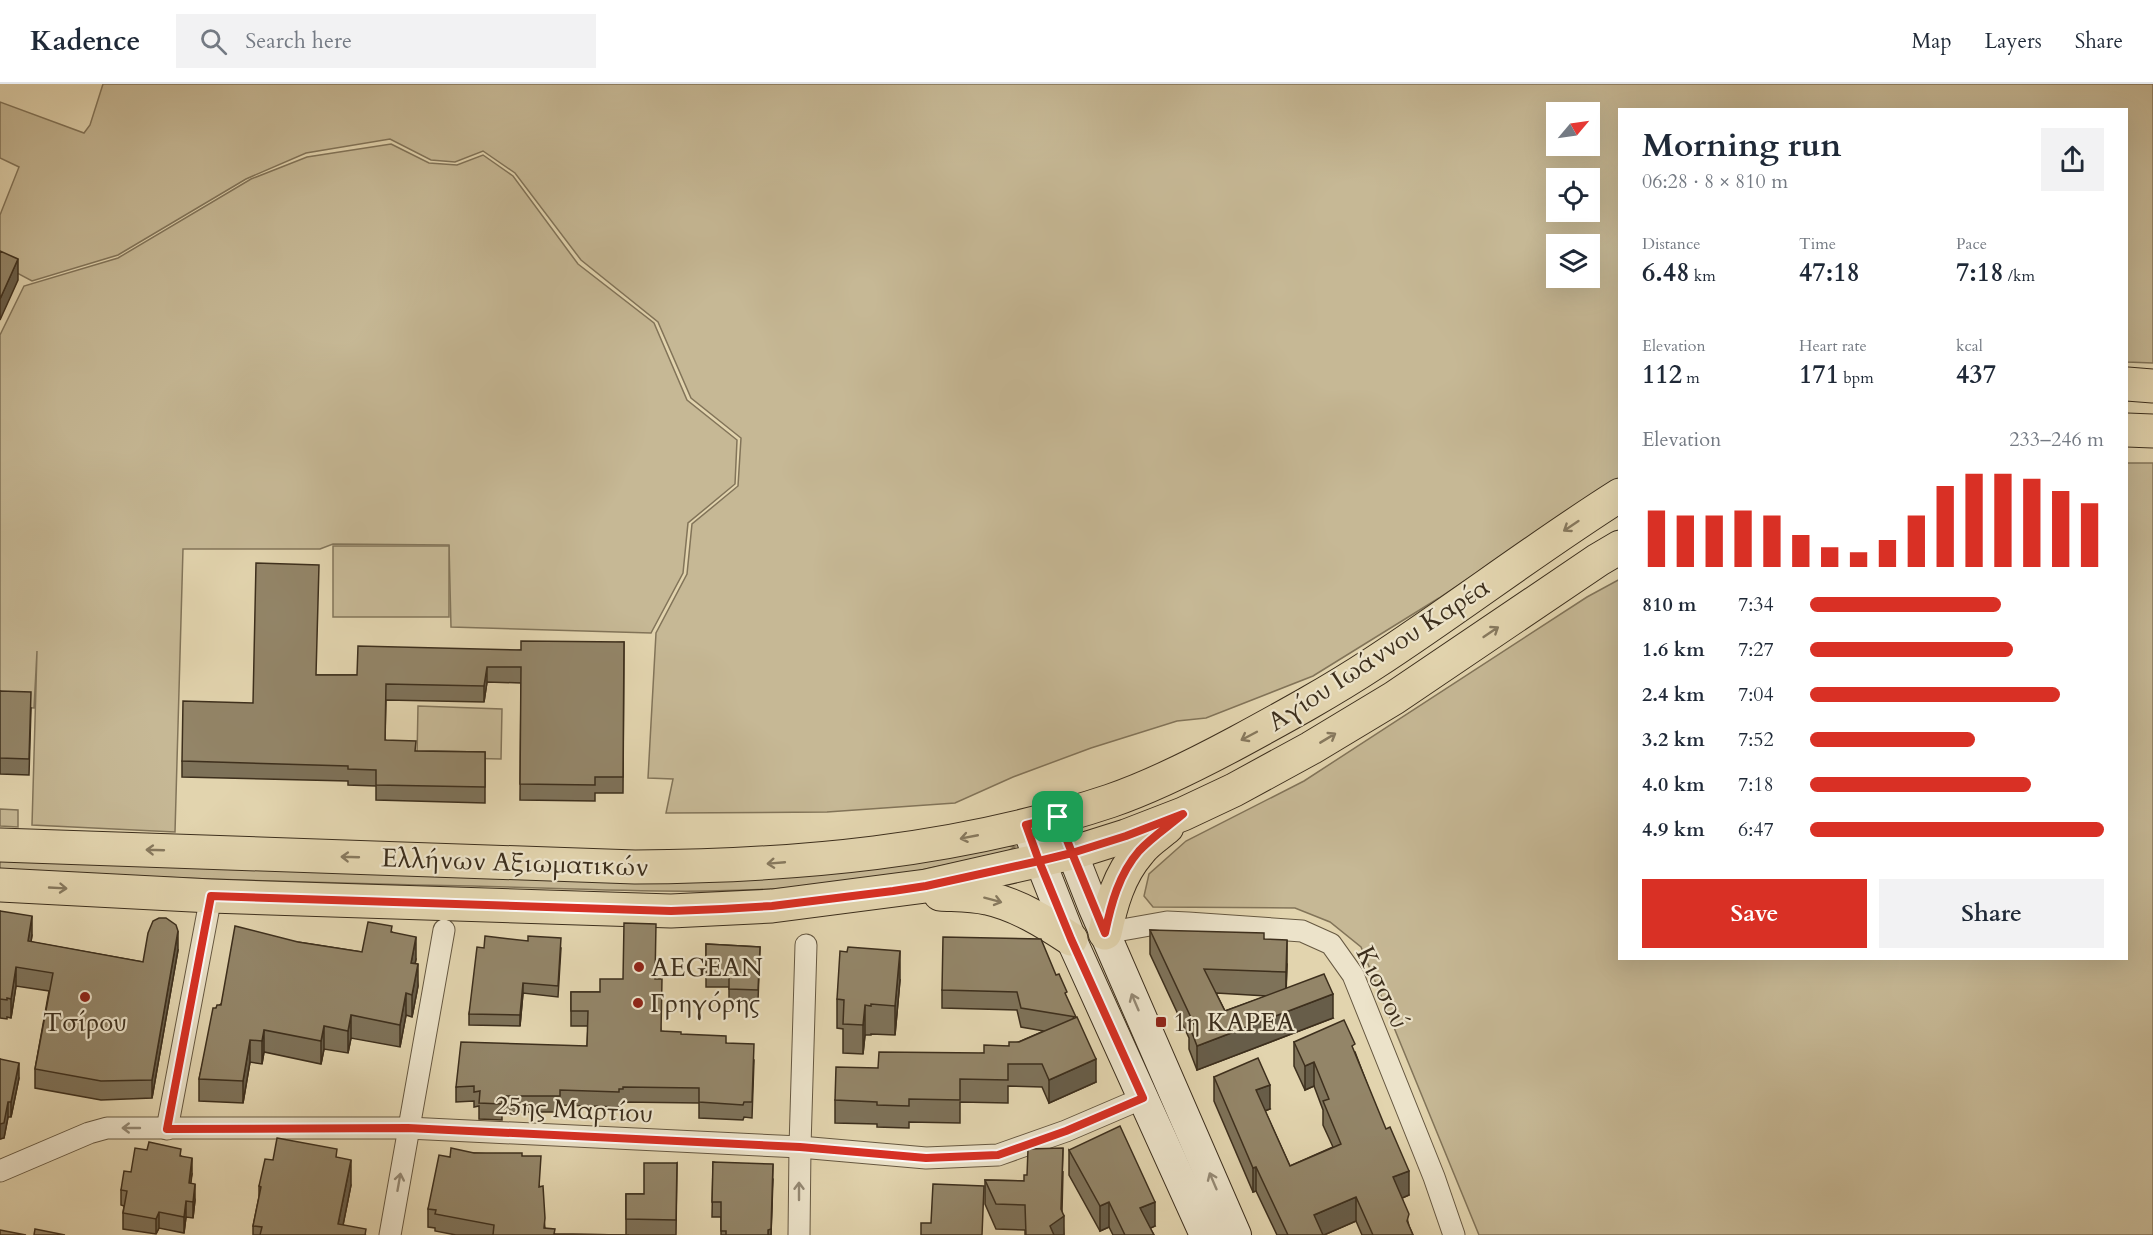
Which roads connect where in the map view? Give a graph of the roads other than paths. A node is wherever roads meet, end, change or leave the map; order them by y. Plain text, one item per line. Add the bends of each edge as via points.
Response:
1 (2128, 384) edge
2 (2153, 386) edge
3 (2128, 430) edge
4 (2153, 431) edge
5 (1618, 496) edge
6 (1618, 548) edge
7 (1183, 814) junction
8 (1058, 817) junction
9 (1026, 825) junction
10 (0, 845) edge
11 (1072, 853) junction
12 (1039, 861) junction
13 (0, 885) edge
14 (893, 891) junction
15 (211, 896) junction
16 (444, 930) dead end
17 (1105, 933) junction
18 (1071, 939) junction
19 (806, 945) dead end
20 (1143, 1098) junction
21 (408, 1128) junction
22 (167, 1129) junction
23 (800, 1147) junction
24 (0, 1171) edge
25 (390, 1235) edge
26 (799, 1235) edge
27 (1204, 1235) edge
28 (1236, 1235) edge
29 (1454, 1235) edge

1 - 2 main road
3 - 4 main road
5 -> 8 main road, Αγίου Ιωάννου Καρέα via 1374,663 1294,712 1169,777
7 -> 6 main road, Αγίου Ιωάννου Καρέα via 1311,748 1394,698
7 - 11 main road, Αγίου Ιωάννου Καρέα
7 - 17 main road via 1139,851 1122,876
8 - 9 main road, Αγίου Ιωάννου Καρέα
8 - 11 street
9 -> 10 main road, Ελλήνων Αξιωματικών via 904,850 715,867
9 - 12 street
11 - 12 main road, Αγίου Ιωάννου Καρέα
11 - 17 street
12 - 14 main road, Ελλήνων Αξιωματικών
12 - 18 street
13 -> 15 main road, Ελλήνων Αξιωματικών
14 - 15 main road, Ελλήνων Αξιωματικών via 772,906 671,911
14 -> 18 main road via 986,898 1016,907
15 - 22 street
16 - 21 street
28 -> 17 street
17 - 29 street, Κισσού via 1167,922 1188,923 1302,931 1331,944 1353,975
18 - 20 street
19 - 23 street
20 - 23 street, 25ης Μαρτίου via 998,1155 926,1158
20 - 27 street
21 - 22 street, 25ης Μαρτίου
21 - 23 street, 25ης Μαρτίου
25 -> 21 street
22 -> 24 street, 25ης Μαρτίου via 98,1130
26 -> 23 street

